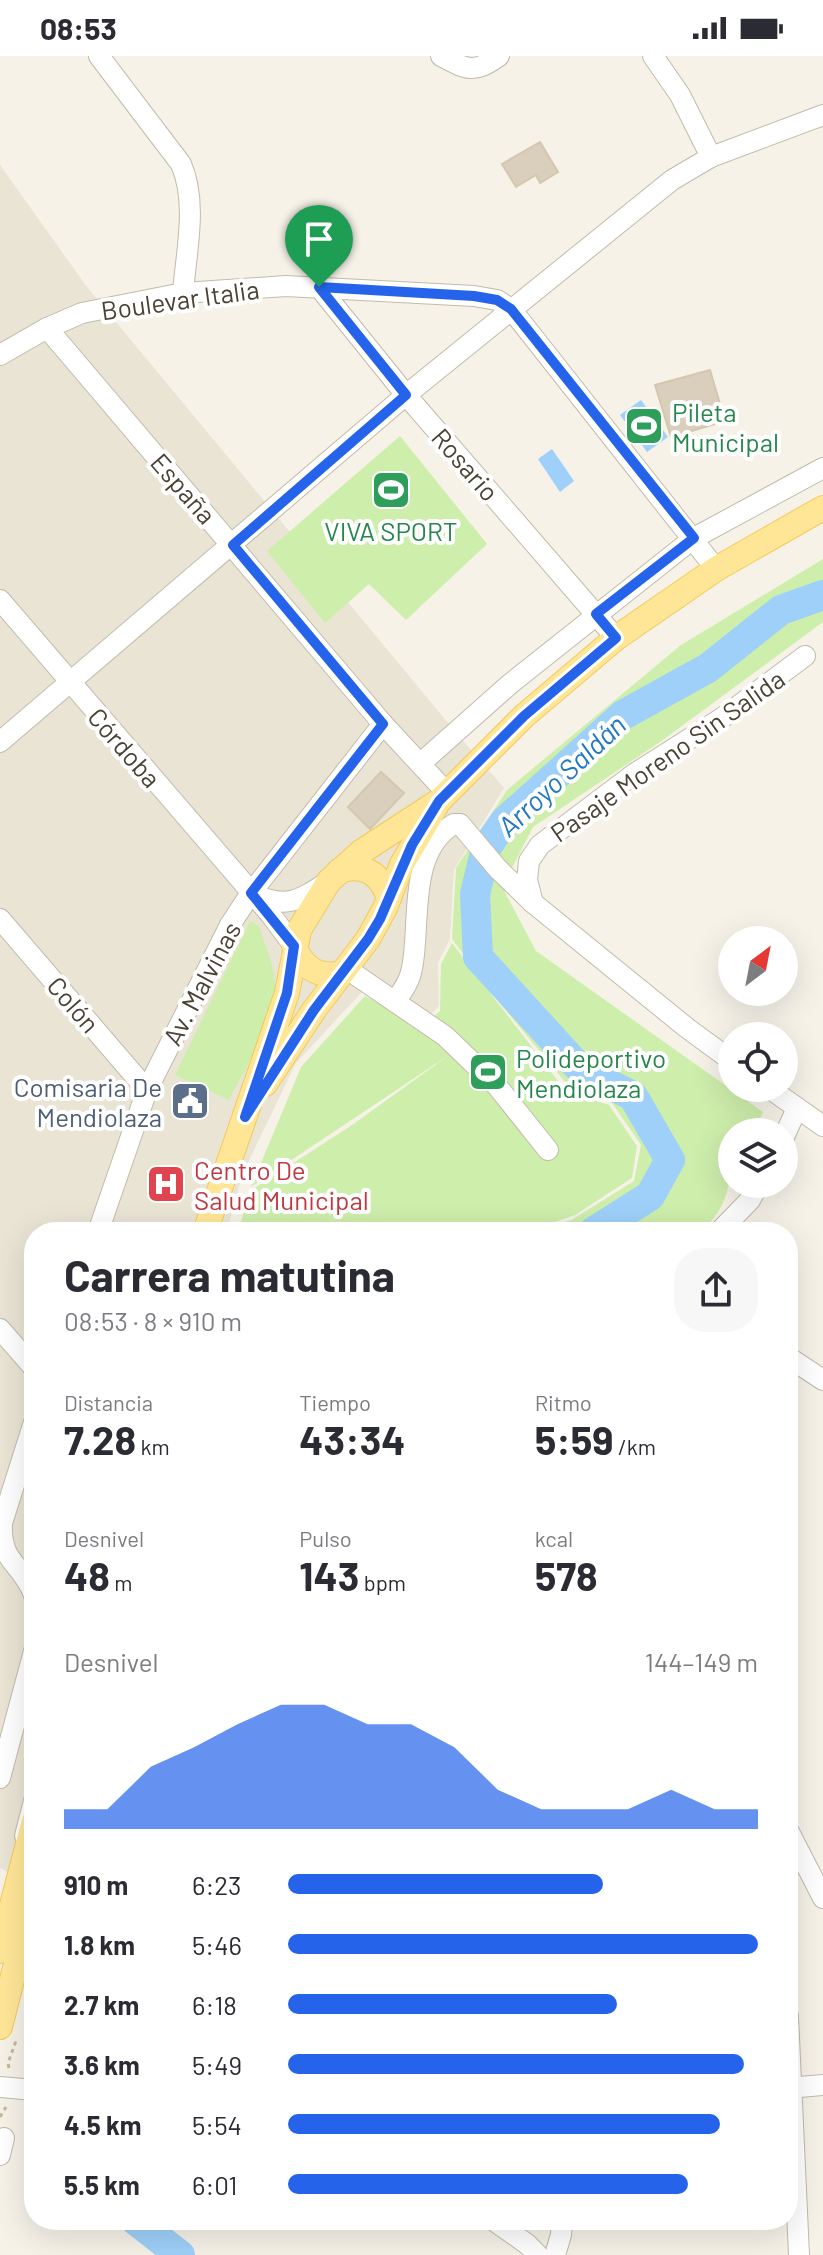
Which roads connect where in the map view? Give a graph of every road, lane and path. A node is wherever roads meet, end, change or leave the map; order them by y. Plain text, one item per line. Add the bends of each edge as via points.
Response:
1 (99, 56) edge
2 (441, 56) edge
3 (499, 56) edge
4 (653, 56) edge
5 (823, 115) edge
6 (711, 157) junction
7 (319, 287) junction
8 (183, 293) junction
9 (511, 309) junction
10 (47, 328) junction
11 (0, 355) edge
12 (406, 395) junction
13 (823, 468) edge
14 (823, 508) edge
15 (694, 538) junction
16 (233, 545) junction
17 (716, 569) junction
18 (0, 600) edge
19 (596, 614) junction
20 (616, 638) junction
21 (805, 656) dead end
22 (70, 683) junction
23 (383, 724) junction
24 (0, 742) edge
25 (421, 763) junction
26 (443, 797) junction
27 (334, 876) junction
28 (251, 893) junction
29 (389, 898) junction
30 (533, 903) junction
31 (0, 919) edge
32 (294, 946) junction
33 (343, 972) junction
34 (395, 1001) junction
35 (718, 1050) edge
36 (147, 1090) junction
37 (789, 1102) edge
38 (797, 1108) junction
39 (245, 1117) junction
40 (793, 1118) edge
41 (823, 1126) edge
42 (548, 1150) dead end
43 (751, 1198) edge
44 (101, 1222) edge
45 (208, 1222) edge
46 (729, 1222) edge
47 (0, 1329) edge
48 (24, 1357) edge
49 (798, 1364) edge
50 (823, 1380) edge
51 (24, 1454) edge
52 (24, 1577) edge
53 (24, 1688) edge
54 (0, 1778) edge
55 (24, 1835) edge
56 (798, 1849) edge
57 (24, 1861) edge
58 (823, 1898) edge
59 (0, 1918) edge
60 (24, 1946) edge
61 (0, 1951) edge
62 (8, 2032) edge
63 (823, 2085) edge
64 (798, 2087) edge
65 (17, 2088) edge
66 (0, 2117) edge
67 (507, 2230) edge
68 (561, 2230) edge
69 (798, 2230) edge
70 (538, 2255) edge
71 (555, 2255) edge
72 (799, 2255) edge

1 - 8 street via 188,179
2 - 3 street via 476,69
4 - 6 street
5 - 6 street
6 - 9 street via 672,180
7 - 8 street, Boulevar Italia
7 - 9 street, Boulevar Italia via 474,296
7 - 12 street, Rosario
8 - 10 street, Boulevar Italia via 82,313
9 - 12 street
9 - 15 street
10 - 11 street, Boulevar Italia
10 - 16 street, España
12 - 16 street
12 - 19 street, Rosario
13 - 15 street
14 - 17 main road
15 - 17 street
15 - 19 street
16 - 22 street
16 - 23 street, España
17 - 20 main road
18 - 22 street, Córdoba
19 - 20 street, Rosario
19 - 25 street
20 - 26 main road via 524,716
21 - 30 street, Pasaje Moreno Sin Salida via 540,845 529,861
22 - 24 street
22 - 28 street, Córdoba
23 - 25 street, España
23 - 28 street, Av. Malvinas
25 - 26 street, España
26 - 27 main road
26 - 29 main road via 412,845
27 - 28 street via 294,902 269,901
27 - 29 main road via 351,867 371,872
27 - 32 main road via 303,922
28 - 32 street, Córdoba
28 - 36 street, Av. Malvinas
29 - 33 main road
30 - 34 street via 460,824 454,824 431,851 419,887 413,968
30 - 35 street
31 - 36 street, Colón
32 - 33 main road via 311,970
32 - 39 main road via 287,993
33 - 34 street
33 - 39 main road
34 - 42 street via 445,1036 487,1076
36 - 44 street, Av. Malvinas
37 - 38 street
38 - 40 street
38 - 41 street
39 - 45 main road
43 - 46 street
47 - 48 street
49 - 50 street
51 - 52 street via 0,1539 5,1555
53 - 54 street
55 - 59 street
56 - 58 street
57 - 61 main road
60 - 62 main road
62 - 65 path via 8,2063
63 - 64 street
65 - 66 path
67 - 70 street
68 - 71 street
69 - 72 street

